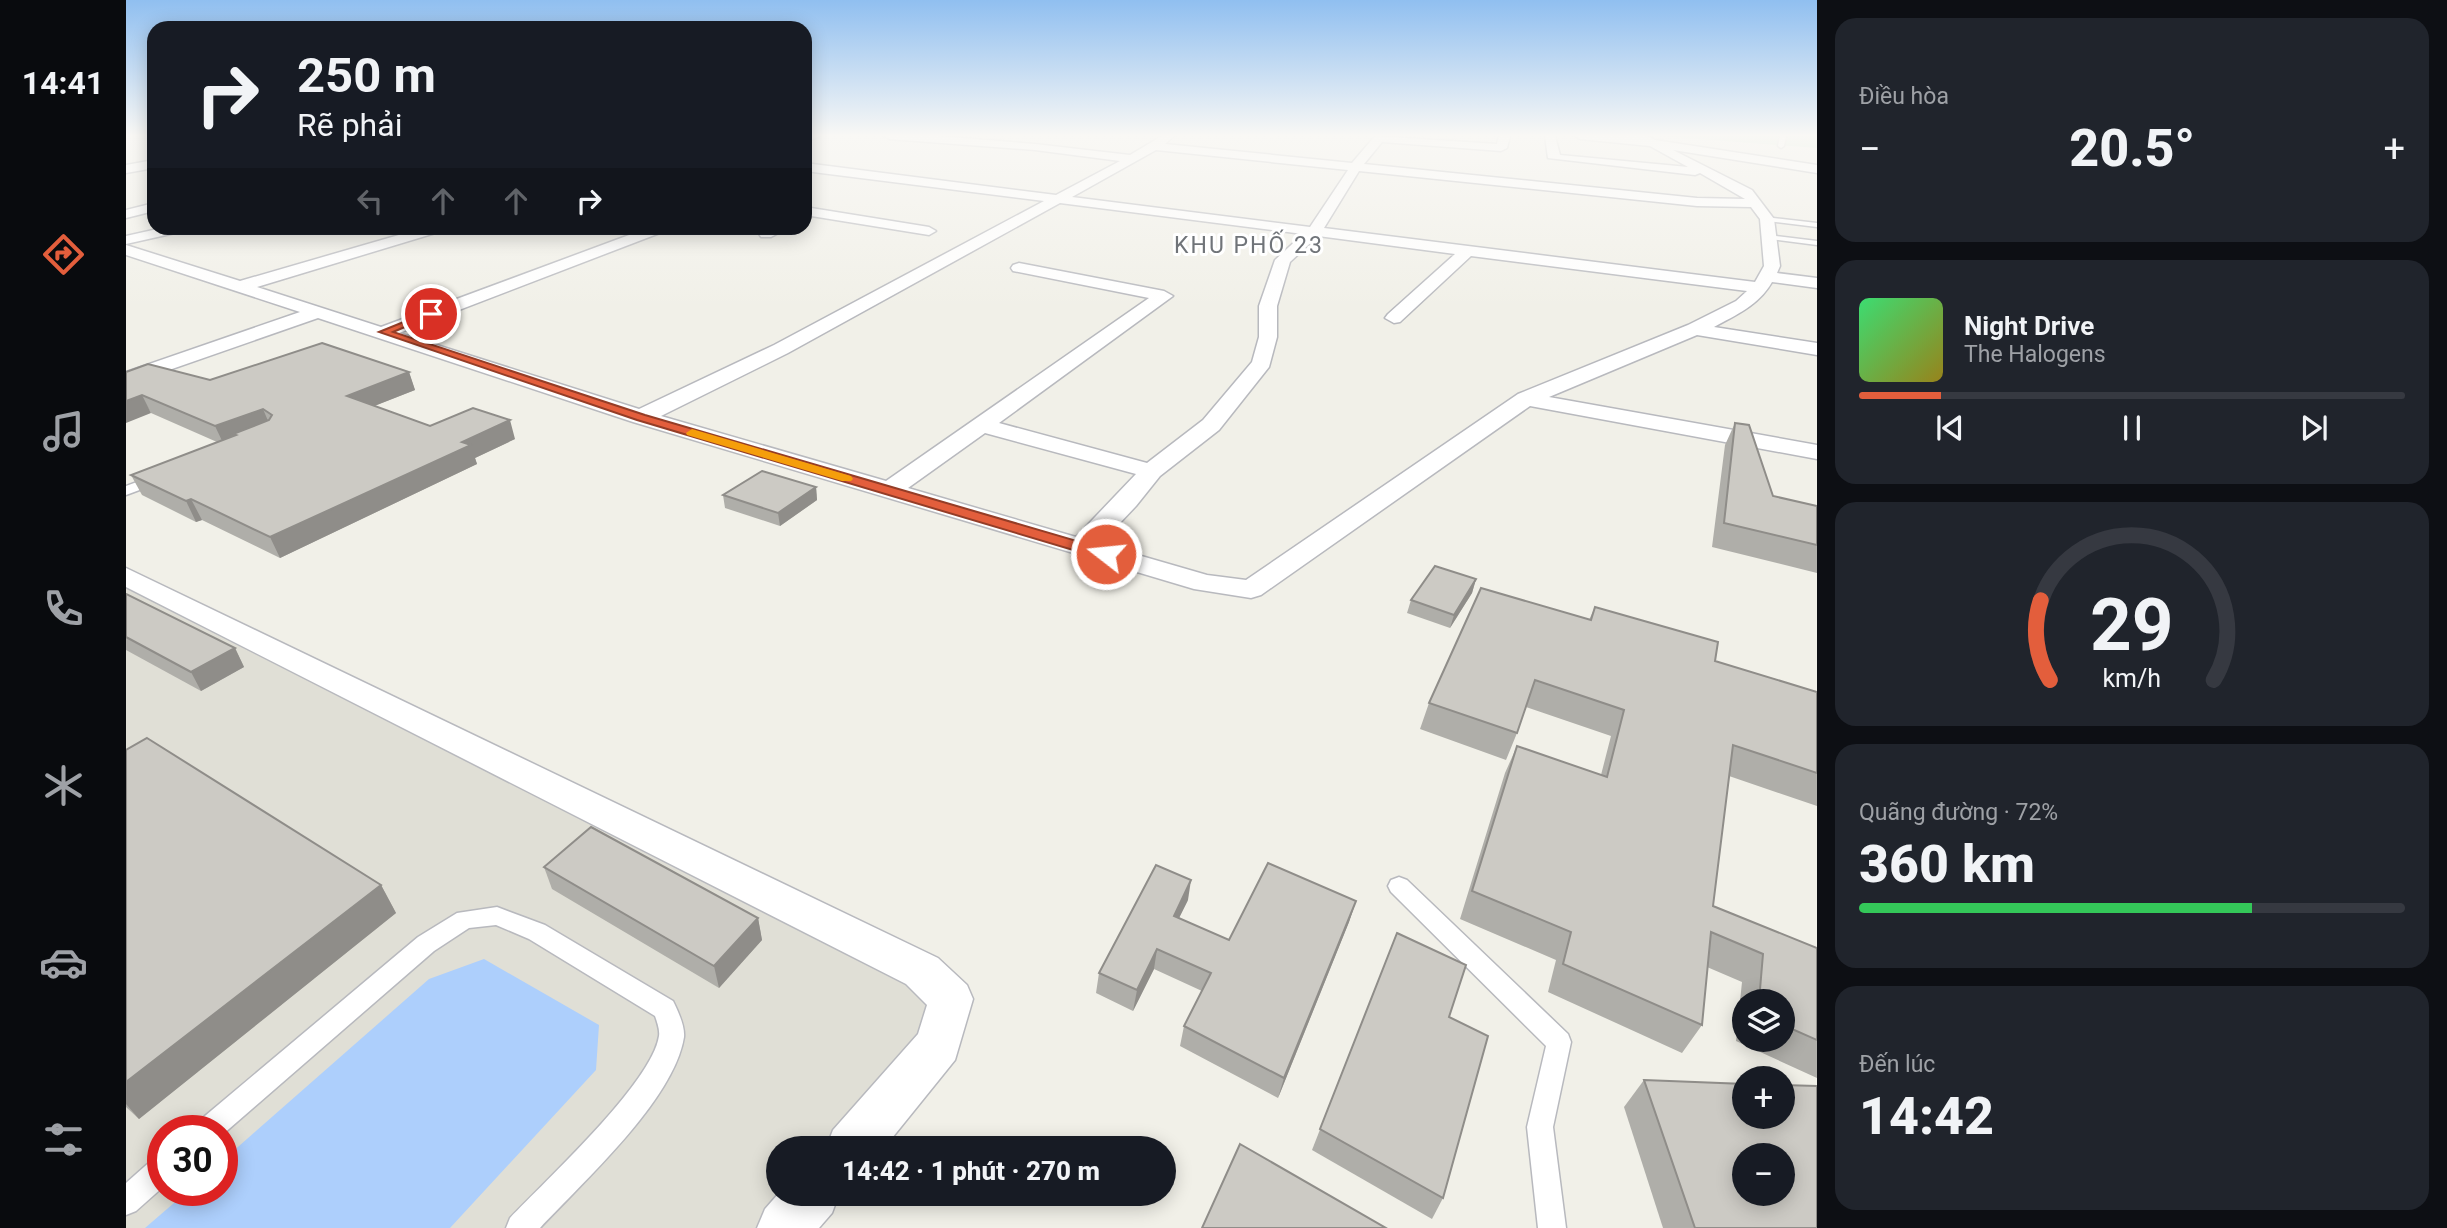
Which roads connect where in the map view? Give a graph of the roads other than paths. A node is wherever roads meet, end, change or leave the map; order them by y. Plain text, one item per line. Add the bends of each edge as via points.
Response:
1 (1002, 193) edge
2 (1068, 193) edge
3 (1339, 193) edge
4 (1641, 193) edge
5 (1747, 193) edge
6 (1056, 200) junction
7 (147, 209) edge
8 (126, 214) edge
9 (812, 214) edge
10 (1765, 220) junction
11 (1817, 225) edge
12 (929, 231) dead end
13 (1314, 232) junction
14 (148, 235) edge
15 (414, 235) edge
16 (641, 235) edge
17 (126, 240) edge
18 (1817, 243) edge
19 (126, 250) edge
20 (1468, 251) junction
21 (1019, 268) dead end
22 (1763, 282) junction
23 (1817, 283) edge
24 (239, 287) junction
25 (315, 313) junction
26 (1394, 318) dead end
27 (1695, 329) junction
28 (384, 332) junction
29 (1817, 349) edge
30 (126, 379) edge
31 (1526, 399) junction
32 (641, 418) junction
33 (981, 425) junction
34 (1817, 452) edge
35 (1151, 471) junction
36 (175, 472) edge
37 (126, 491) edge
38 (888, 491) junction
39 (1081, 547) junction
40 (126, 576) edge
41 (1399, 886) dead end
42 (226, 1115) edge
43 (861, 1136) edge
44 (147, 1183) edge
45 (126, 1201) edge
46 (802, 1206) edge
47 (520, 1228) edge
48 (783, 1228) edge
49 (1552, 1228) edge

1 - 6 street
2 - 6 street
3 - 13 street
4 - 10 street
5 - 10 street
6 - 13 street
6 - 32 street via 781,349
7 - 8 street
9 - 12 street
10 - 11 lane
10 - 18 lane
10 - 22 street via 1772,266
13 - 20 street
13 - 35 street via 1283,260 1276,276 1262,363 1211,425
14 - 17 street
15 - 24 street
16 - 28 street
19 - 24 street
20 - 22 street
20 - 26 street
21 - 33 street via 1164,296
22 - 23 street
22 - 27 street via 1742,305
24 - 25 street
25 - 28 street
25 - 30 street
27 - 29 street
27 - 31 street
28 - 32 street
31 - 34 street
31 - 39 street via 1251,589 1204,583
32 - 38 street
33 - 35 street
33 - 38 street
35 - 39 street
36 - 37 lane
38 - 39 street
40 - 43 street via 922,971 951,999 939,1045
41 - 49 lane via 1559,1042 1540,1127
42 - 47 lane via 426,944 465,919 497,916 537,932 665,1009 672,1035 647,1091
44 - 45 lane
46 - 48 street

